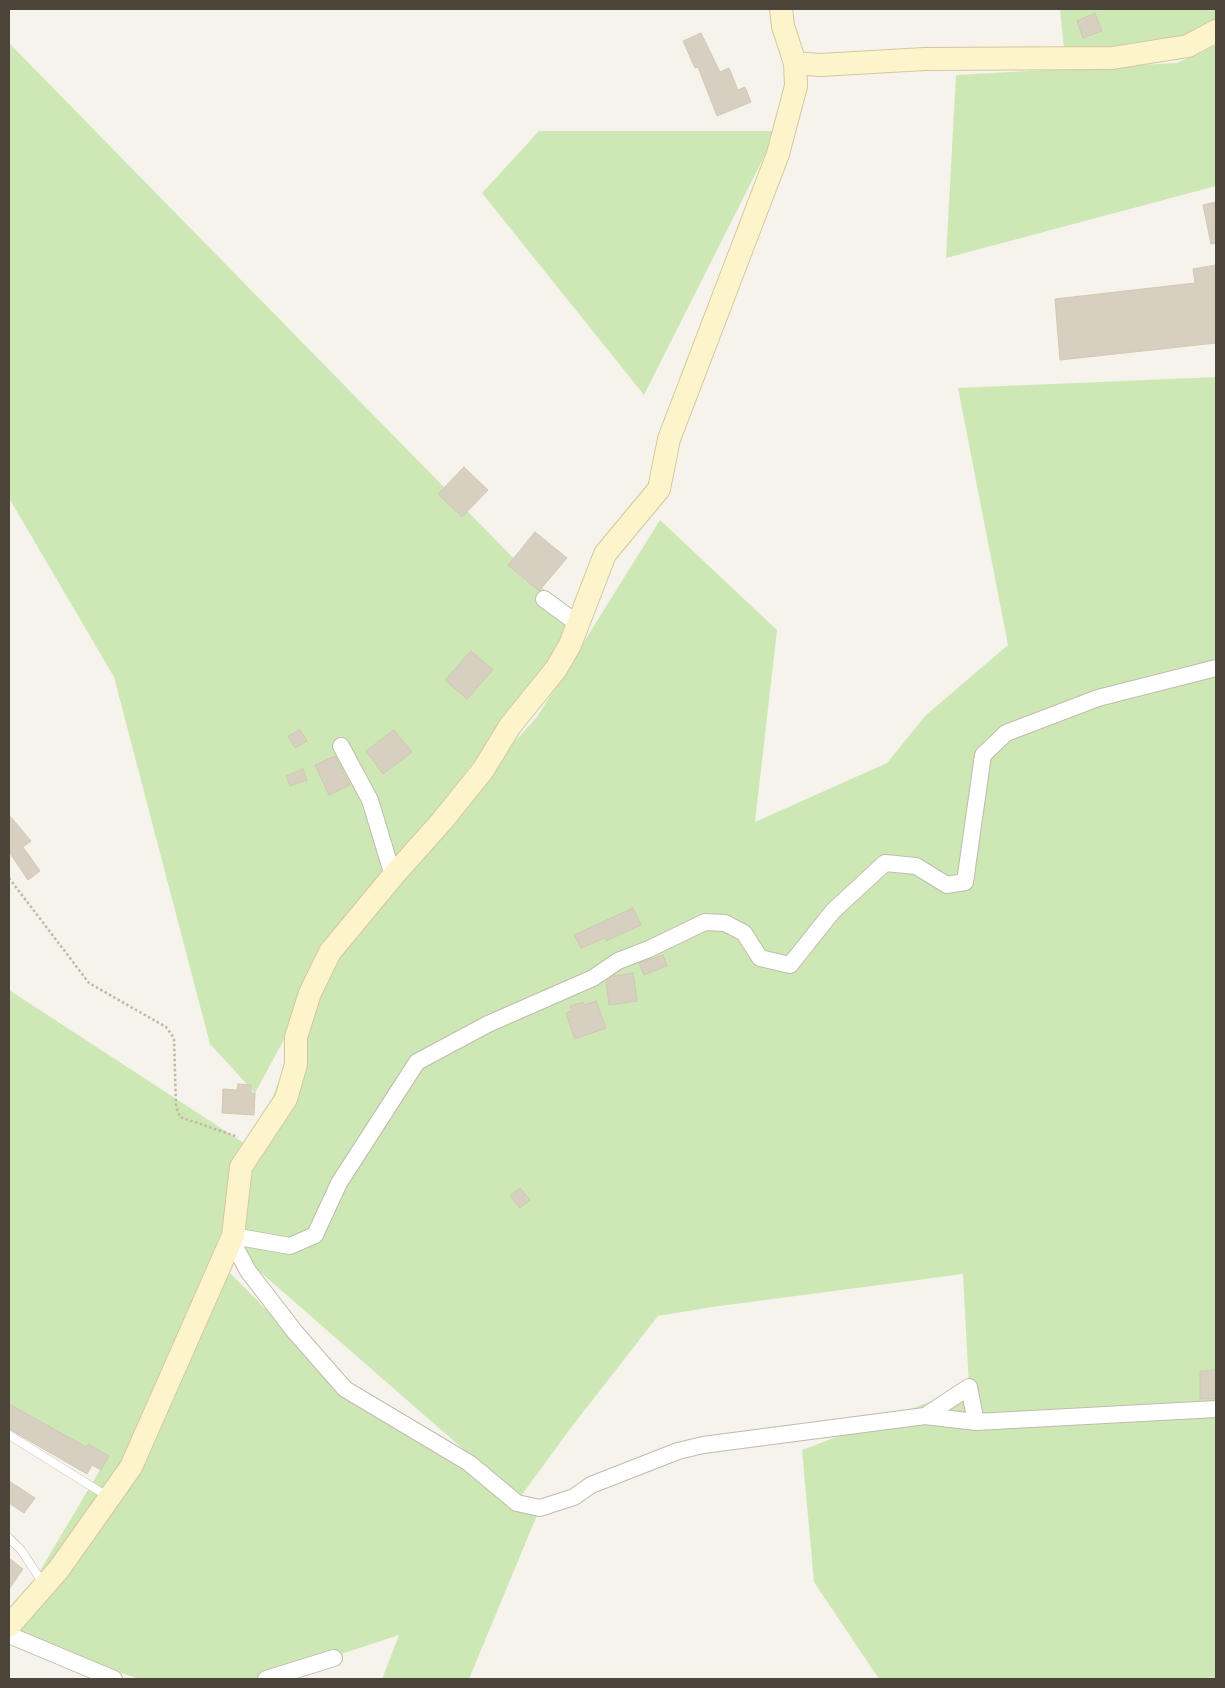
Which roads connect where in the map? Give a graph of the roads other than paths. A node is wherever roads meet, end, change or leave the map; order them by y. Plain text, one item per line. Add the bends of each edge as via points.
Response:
1 (781, 9) edge
2 (1216, 31) edge
3 (795, 63) junction
4 (544, 599) dead end
5 (578, 624) junction
6 (1216, 668) edge
7 (341, 746) dead end
8 (393, 876) junction
9 (232, 1237) junction
10 (1216, 1408) edge
11 (925, 1416) junction
12 (976, 1422) junction
13 (9, 1436) edge
14 (109, 1497) junction
15 (9, 1538) edge
16 (44, 1585) junction
17 (9, 1626) edge
18 (9, 1635) edge
19 (334, 1658) dead end
20 (114, 1679) edge
21 (266, 1679) edge

1 - 3 street
2 - 3 street via 1188,46 1112,58
3 - 5 street via 796,86 778,154 669,439 659,489 605,554
4 - 5 street
5 - 8 street via 556,668 510,726 482,770 442,822
6 - 9 street via 1098,698 1006,734 983,755 965,882 947,886 916,866 885,863 833,911 790,965 760,958 744,933 725,923 705,922 618,961 593,978 488,1024 417,1062 339,1184 315,1235 290,1246
7 - 8 street via 370,800
8 - 9 street via 330,952 310,993 296,1037 296,1064 286,1099 241,1167
9 - 11 street via 248,1272 345,1389 469,1463 517,1503 540,1508 574,1497 591,1485 703,1445
9 - 14 street via 130,1467
10 - 12 street
11 - 12 street
11 - 12 street via 969,1387
13 - 14 lane
14 - 16 street via 76,1546
15 - 16 lane
16 - 17 street
18 - 20 street
19 - 21 street

